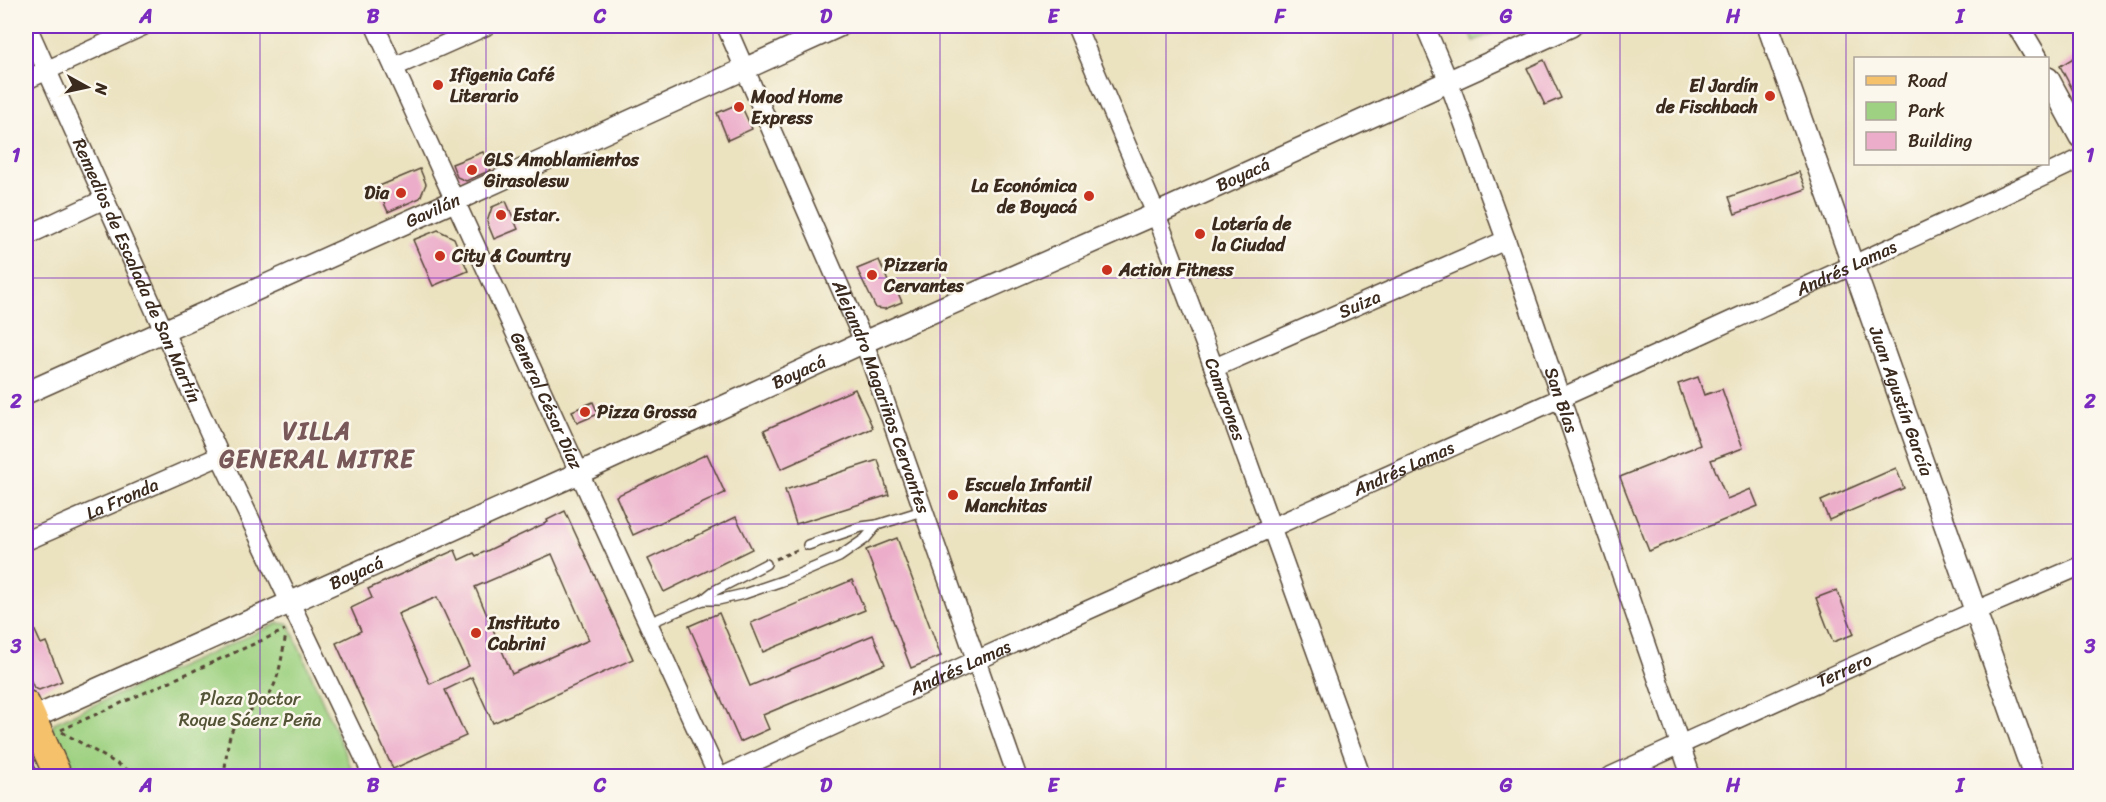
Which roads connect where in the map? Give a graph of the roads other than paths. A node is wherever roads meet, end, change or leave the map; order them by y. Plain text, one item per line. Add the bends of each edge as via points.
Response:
1 (27, 26) edge
2 (144, 26) edge
3 (375, 26) edge
4 (486, 26) edge
5 (726, 26) edge
6 (839, 26) edge
7 (1076, 26) edge
8 (1425, 26) edge
9 (1571, 26) edge
10 (1768, 26) edge
11 (2019, 26) edge
12 (2036, 57) edge
13 (394, 67) junction
14 (744, 68) junction
15 (46, 70) junction
16 (26, 80) edge
17 (1448, 80) junction
18 (2049, 80) edge
19 (2080, 137) edge
20 (2080, 159) edge
21 (105, 199) junction
22 (454, 201) junction
23 (1156, 214) junction
24 (26, 236) edge
25 (1506, 240) junction
26 (1854, 266) junction
27 (163, 331) junction
28 (864, 342) junction
29 (1214, 368) junction
30 (26, 393) edge
31 (1560, 398) junction
32 (220, 456) junction
33 (579, 473) junction
34 (922, 511) junction
35 (877, 525) junction
36 (1270, 529) junction
37 (26, 541) edge
38 (808, 545) road end
39 (766, 564) road end
40 (2080, 566) edge
41 (703, 600) junction
42 (291, 601) junction
43 (1975, 611) junction
44 (649, 623) junction
45 (976, 659) junction
46 (28, 715) edge
47 (1679, 746) junction
48 (26, 759) edge
49 (33, 777) edge
50 (58, 777) edge
51 (373, 777) edge
52 (718, 777) edge
53 (724, 777) edge
54 (1017, 777) edge
55 (1361, 777) edge
56 (1611, 777) edge
57 (1691, 777) edge
58 (2034, 777) edge

1 - 15 street, Remedios de Escalada de San Martín
2 - 15 street
3 - 13 street, General César Díaz
4 - 13 street
5 - 14 street, Alejandro Magariños Cervantes
6 - 14 street, Gavilán
7 - 23 street, Camarones
8 - 17 street, San Blas
9 - 17 street, Boyacá
10 - 26 street, Juan Agustín García
11 - 12 street
13 - 22 street, General César Díaz
14 - 22 street, Gavilán
14 - 28 street, Alejandro Magariños Cervantes
15 - 16 street
15 - 21 street, Remedios de Escalada de San Martín
17 - 23 street, Boyacá
17 - 25 street, San Blas
18 - 19 street
20 - 26 street, Andrés Lamas
21 - 24 street
21 - 27 street, Remedios de Escalada de San Martín
22 - 27 street, Gavilán
22 - 33 street, General César Díaz
23 - 28 street, Boyacá
23 - 29 street, Camarones
25 - 29 street, Suiza
25 - 31 street, San Blas
26 - 31 street, Andrés Lamas
26 - 43 street, Juan Agustín García
27 - 30 street, Gavilán
27 - 32 street, Remedios de Escalada de San Martín
28 - 33 street, Boyacá
28 - 34 street, Alejandro Magariños Cervantes
29 - 36 street, Camarones
31 - 36 street, Andrés Lamas
31 - 47 street, San Blas
32 - 37 street, La Fronda
32 - 42 street, Remedios de Escalada de San Martín
33 - 42 street, Boyacá
33 - 44 street, General César Díaz
34 - 35 lane
34 - 45 street, Alejandro Magariños Cervantes
35 - 38 lane
35 - 41 lane via 865,539 838,557 785,580 744,594
36 - 45 street, Andrés Lamas
36 - 55 street, Camarones
39 - 41 lane
40 - 43 street, Terrero
41 - 44 lane
42 - 46 street, Boyacá
42 - 51 street, Remedios de Escalada de San Martín
43 - 47 street, Terrero
43 - 58 street, Juan Agustín García
44 - 52 street, General César Díaz
45 - 53 street, Andrés Lamas
45 - 54 street, Alejandro Magariños Cervantes
46 - 50 main road
47 - 56 street, Terrero
47 - 57 street, San Blas
48 - 49 lane

